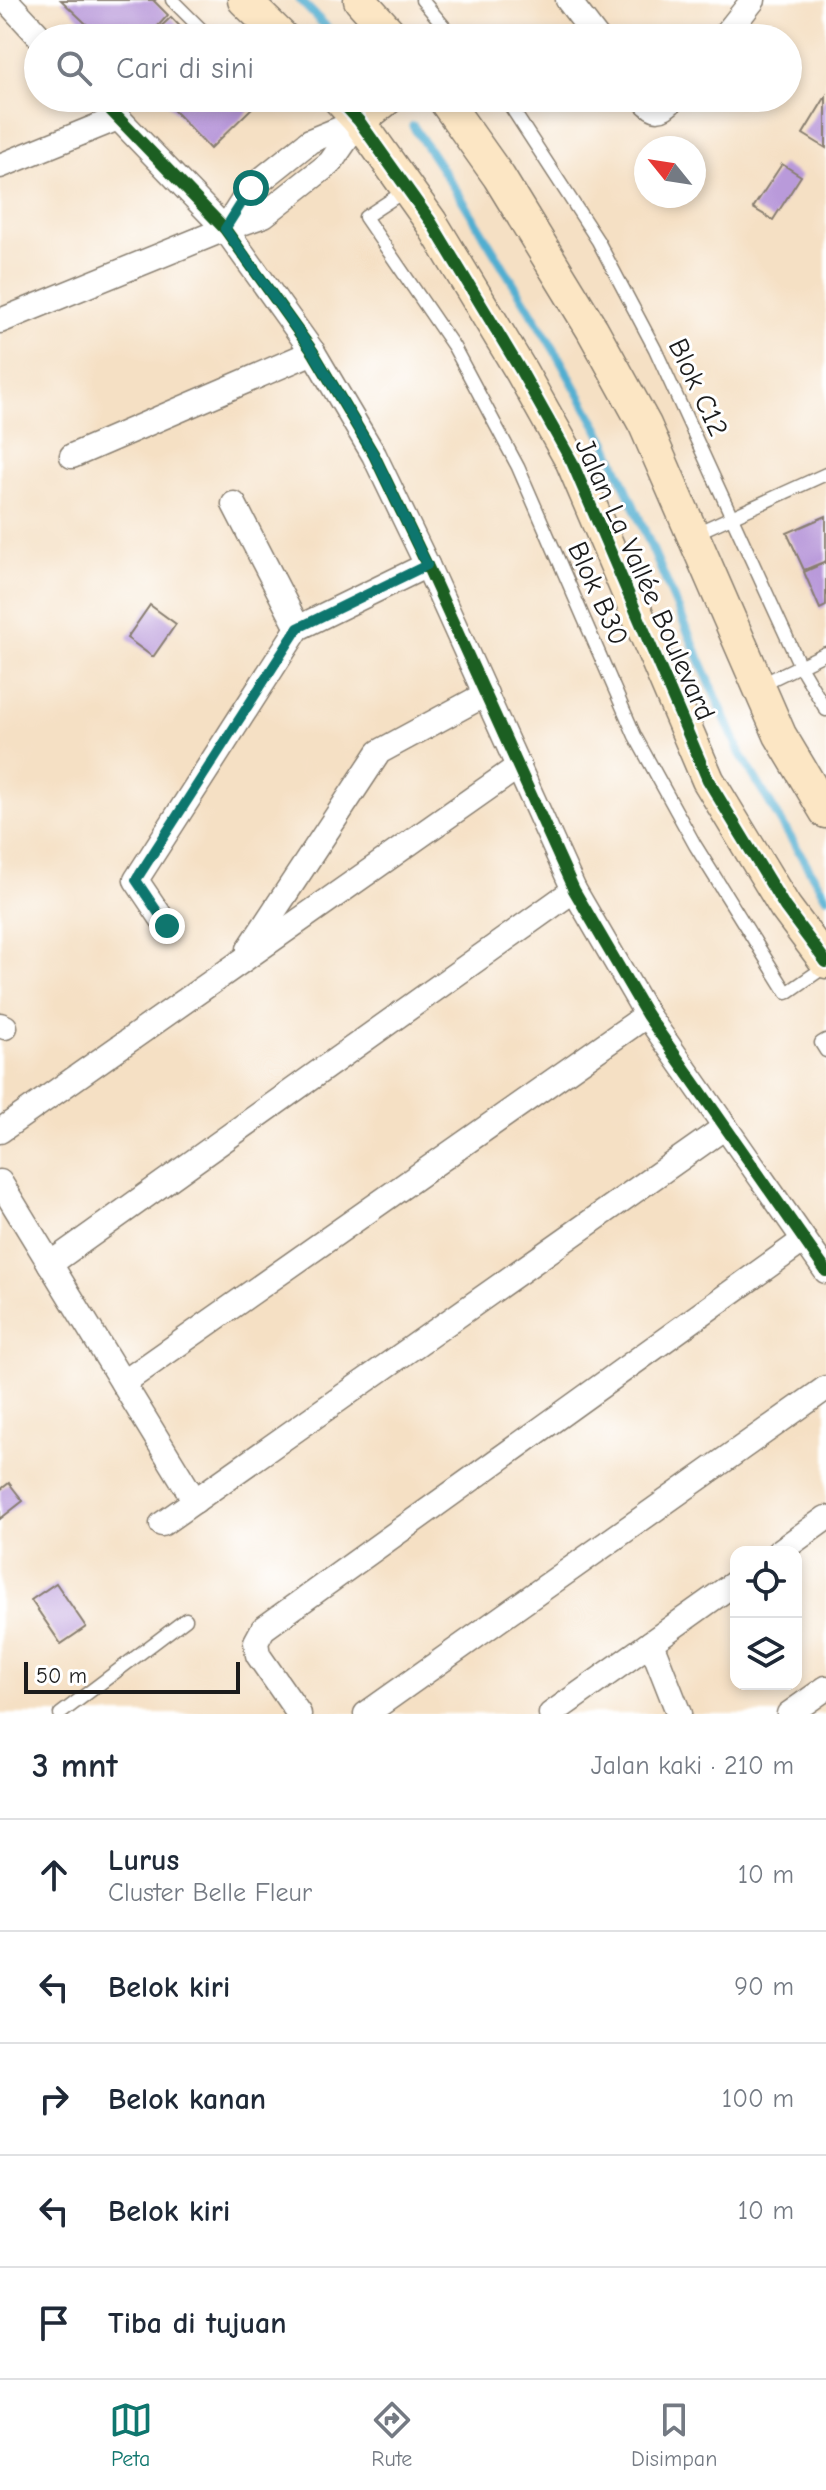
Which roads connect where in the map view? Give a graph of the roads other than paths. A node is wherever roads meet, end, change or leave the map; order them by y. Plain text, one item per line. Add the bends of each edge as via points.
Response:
1 (172, 0) edge
2 (244, 0) edge
3 (360, 0) edge
4 (422, 0) edge
5 (753, 0) edge
6 (573, 2) edge
7 (8, 11) edge
8 (24, 24) edge
9 (196, 24) edge
10 (269, 24) edge
11 (381, 24) edge
12 (442, 24) edge
13 (588, 24) edge
14 (734, 24) edge
15 (112, 112) edge
16 (346, 112) edge
17 (349, 112) edge
18 (453, 112) edge
19 (514, 112) edge
20 (118, 118) junction
21 (0, 166) edge
22 (407, 189) junction
23 (225, 229) junction
24 (0, 321) edge
25 (313, 352) junction
26 (72, 456) dead end
27 (826, 474) edge
28 (234, 504) dead end
29 (732, 517) junction
30 (692, 535) junction
31 (427, 565) junction
32 (298, 628) junction
33 (826, 653) edge
34 (800, 666) junction
35 (758, 686) junction
36 (486, 694) junction
37 (826, 710) edge
38 (519, 766) junction
39 (826, 812) edge
40 (574, 890) junction
41 (167, 926) dead end
42 (242, 961) junction
43 (826, 964) edge
44 (647, 1015) junction
45 (725, 1127) junction
46 (0, 1131) edge
47 (0, 1182) edge
48 (804, 1240) junction
49 (50, 1264) junction
50 (826, 1271) edge
51 (123, 1383) junction
52 (826, 1388) edge
53 (195, 1501) junction
54 (826, 1518) edge
55 (162, 1524) dead end
56 (787, 1546) edge
57 (730, 1586) edge
58 (186, 1619) dead end
59 (651, 1643) junction
60 (826, 1688) edge
61 (60, 1714) edge
62 (298, 1714) edge
63 (366, 1714) edge
64 (551, 1714) edge
65 (679, 1714) edge
66 (789, 1714) edge

1 - 9 lane
2 - 10 street
3 - 11 street
4 - 12 lane
5 - 14 street
6 - 13 street
7 - 8 street
15 - 20 street
16 - 23 street via 251,188
17 - 22 street, Jalan La Vallée Boulevard
18 - 30 street, Jalan La Vallée Boulevard via 592,329 645,425
19 - 29 lane, Blok C12 via 598,241 655,349
20 - 21 street
20 - 23 street
22 - 43 street, Jalan La Vallée Boulevard via 572,462 708,780
22 - 43 lane, Blok B30 via 365,217 454,347 518,467 635,736 787,993
23 - 24 street
23 - 25 street
25 - 26 street
25 - 31 street via 374,455
27 - 29 lane
28 - 32 street
29 - 30 lane
29 - 34 lane, Blok C12
30 - 35 street, Jalan La Vallée Boulevard
31 - 32 street
31 - 36 street
32 - 41 street via 136,880
33 - 34 lane
34 - 35 lane
34 - 37 lane, Blok C12
35 - 39 street, Jalan La Vallée Boulevard
36 - 38 street
36 - 42 street via 379,752
38 - 40 street
38 - 42 street
40 - 44 street
40 - 49 street
42 - 46 street
44 - 45 street
44 - 51 street
45 - 48 street
45 - 53 street
47 - 49 street
48 - 50 street
48 - 62 street via 263,1629 256,1642 258,1655
49 - 51 street
51 - 53 street
52 - 63 street
53 - 55 street
54 - 56 street
57 - 59 street
58 - 61 lane
59 - 64 street
59 - 65 street
60 - 66 street

